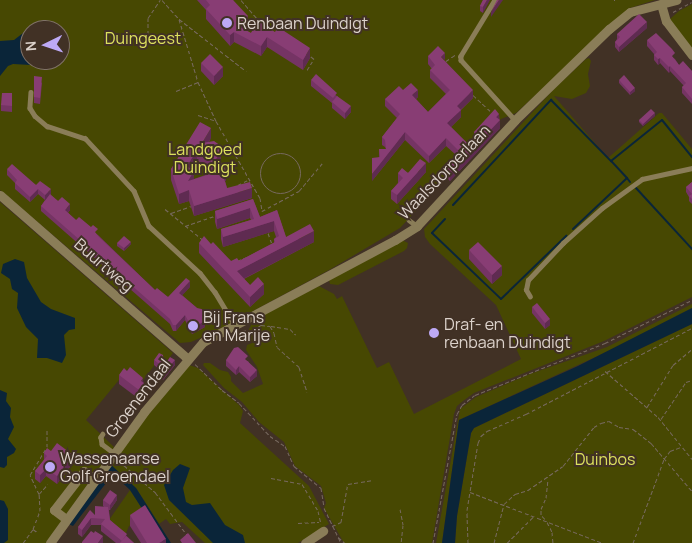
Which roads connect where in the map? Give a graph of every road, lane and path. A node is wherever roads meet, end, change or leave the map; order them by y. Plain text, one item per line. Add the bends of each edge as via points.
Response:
1 (161, 0) edge
2 (241, 0) edge
3 (495, 0) edge
4 (676, 0) edge
5 (692, 2) edge
6 (662, 8) junction
7 (179, 19) junction
8 (148, 34) dead end
9 (283, 37) edge
10 (306, 54) edge
11 (692, 55) edge
12 (461, 56) junction
13 (443, 64) edge
14 (307, 70) dead end
15 (246, 71) dead end
16 (198, 82) junction
17 (468, 89) edge
18 (176, 91) dead end
19 (31, 92) dead end
20 (474, 95) junction
21 (469, 100) edge
22 (198, 115) dead end
23 (494, 115) edge
24 (515, 120) junction
25 (216, 121) junction
26 (323, 162) dead end
27 (692, 168) edge
28 (250, 178) junction
29 (291, 189) joint
30 (240, 190) edge
31 (0, 195) edge
32 (196, 204) edge
33 (164, 209) dead end
34 (262, 211) junction
35 (170, 213) junction
36 (222, 214) edge
37 (264, 216) edge
38 (409, 220) dead end
39 (184, 226) junction
40 (417, 226) junction
41 (267, 229) edge
42 (206, 242) edge
43 (272, 245) edge
44 (250, 256) edge
45 (234, 262) edge
46 (530, 297) dead end
47 (692, 300) edge
48 (236, 324) junction
49 (270, 326) junction
50 (692, 328) edge
51 (296, 335) dead end
52 (692, 349) edge
53 (188, 359) junction
54 (200, 368) dead end
55 (605, 371) junction
56 (692, 380) edge
57 (306, 392) dead end
58 (647, 407) junction
59 (660, 420) junction
60 (47, 430) dead end
61 (103, 434) dead end
62 (683, 446) junction
63 (113, 454) junction
64 (664, 459) junction
65 (692, 459) edge
66 (271, 478) dead end
67 (548, 478) junction
68 (94, 479) junction
69 (372, 480) dead end
70 (48, 484) dead end
71 (692, 491) edge
72 (470, 492) junction
73 (38, 494) junction
74 (504, 504) junction
75 (400, 509) dead end
76 (534, 516) junction
77 (66, 520) junction
78 (547, 521) junction
79 (320, 522) junction
80 (298, 523) dead end
81 (332, 526) junction
82 (33, 529) junction
83 (323, 529) joint
84 (37, 532) dead end
85 (337, 535) junction
86 (190, 539) edge
87 (23, 543) edge
88 (50, 543) edge
89 (305, 543) edge
90 (342, 543) edge
91 (345, 543) edge
92 (401, 543) edge
93 (433, 543) edge
94 (468, 543) edge
95 (494, 543) edge
96 (507, 543) edge
97 (553, 543) edge
98 (603, 543) edge
99 (633, 543) edge

1 - 7 path
1 - 8 path via 148,18
2 - 9 path via 260,21
3 - 12 lane
4 - 6 street, Waalsdorperlaan
5 - 6 path via 675,11
6 - 11 street via 671,30
6 - 24 street, Waalsdorperlaan via 630,12
7 - 15 path
7 - 16 path
10 - 14 path via 314,59
12 - 13 path via 451,56
12 - 24 lane via 463,64
16 - 18 path
16 - 25 path
17 - 20 path
19 - 48 lane via 30,108 34,116 47,126 85,138 134,191 149,226 200,273
20 - 21 path
20 - 23 path
22 - 25 path
24 - 40 street, Waalsdorperlaan
25 - 28 path
26 - 34 path via 299,191
27 - 46 lane via 642,179 602,208 528,280 526,290
28 - 30 path via 238,184
28 - 34 path via 260,198
29 - 29 path via 297,183 299,167 289,154 272,154 261,166 262,182 275,192 284,193
31 - 53 street, Buurtweg
32 - 35 path
33 - 35 path
34 - 37 path
35 - 39 path
36 - 39 path
38 - 40 lane
39 - 42 path
40 - 48 street, Waalsdorperlaan
41 - 43 path
44 - 45 path
47 - 93 path via 605,343 475,395 462,404 456,414
48 - 49 path via 243,331 252,331 261,325
48 - 53 street, Waalsdorperlaan via 203,342
49 - 51 path via 290,329
49 - 57 path via 277,347 299,367
50 - 55 path
52 - 58 path via 673,365
53 - 63 street, Groenendaal
54 - 81 path via 270,436 285,446 294,466 321,488 324,508
55 - 58 path
55 - 72 path via 481,436
56 - 59 path via 686,382
58 - 59 path
59 - 62 path
60 - 73 path via 47,446 30,475
61 - 63 lane via 102,444
62 - 64 path via 670,451
62 - 65 path
63 - 68 street, Groenendaal
63 - 86 path via 155,492
64 - 67 path via 633,429 609,421 594,427 564,466
64 - 71 path
64 - 99 path
66 - 79 path via 302,484 318,511
67 - 74 path via 515,494
67 - 78 path via 546,498 540,508
68 - 77 street, Groenendaal
68 - 77 street via 84,471 54,510
69 - 81 path via 348,484 341,522
70 - 73 path
72 - 74 path
72 - 94 path via 466,520
73 - 82 path via 40,511
74 - 76 path
74 - 95 path
75 - 92 path via 403,525
76 - 78 path
76 - 96 path
77 - 88 street, Groenendaal
78 - 97 path
78 - 98 path
79 - 80 path
79 - 83 path
81 - 85 path
82 - 84 path
82 - 87 path
83 - 89 street
85 - 90 path
85 - 91 path

